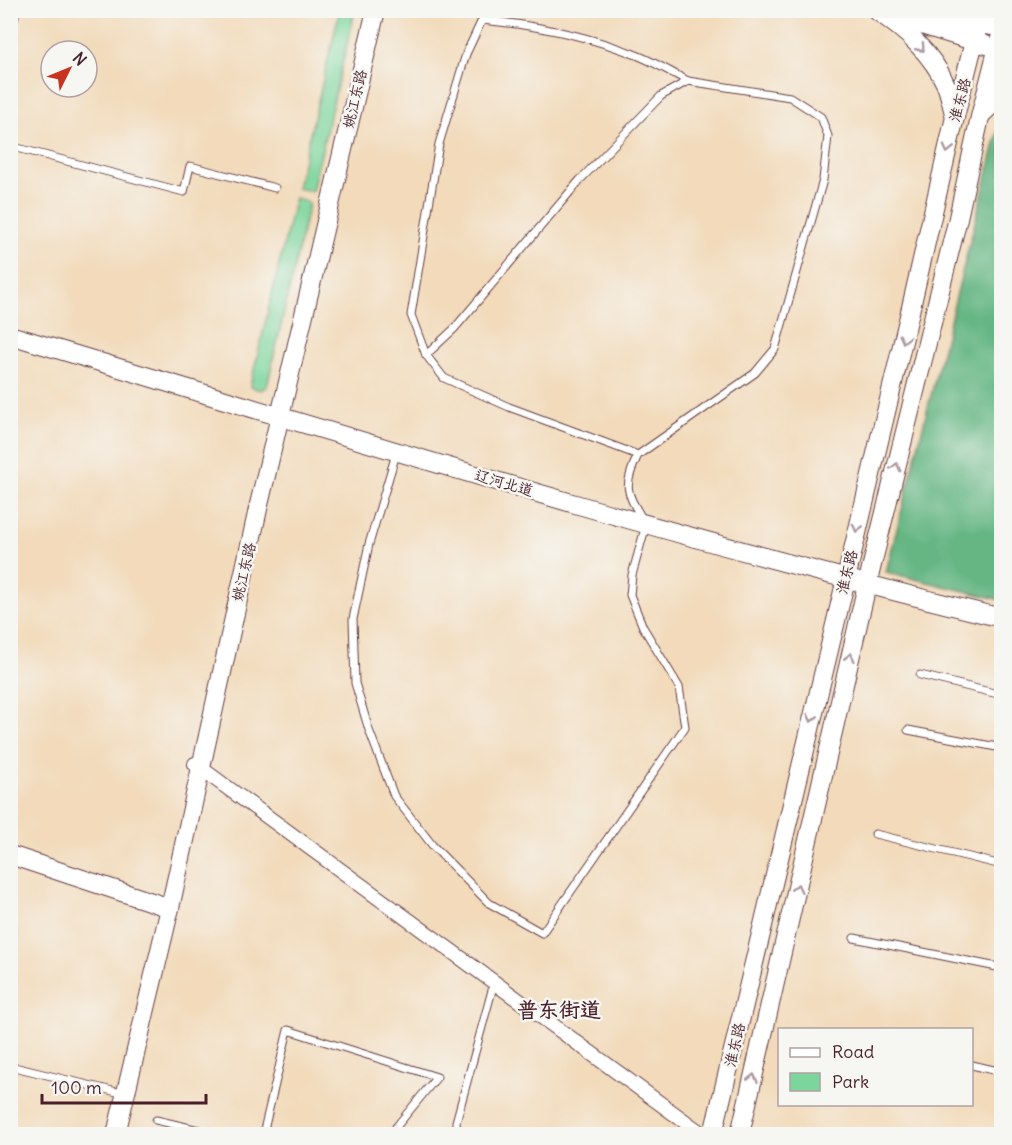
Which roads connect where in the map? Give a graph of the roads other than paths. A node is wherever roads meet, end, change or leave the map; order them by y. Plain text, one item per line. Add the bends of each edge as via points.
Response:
1 (16, 10) edge
2 (367, 10) edge
3 (376, 10) edge
4 (904, 10) edge
5 (876, 11) edge
6 (981, 17) edge
7 (1000, 39) edge
8 (10, 41) edge
9 (975, 43) junction
10 (688, 81) junction
11 (1002, 95) edge
12 (955, 117) junction
13 (980, 117) junction
14 (10, 147) edge
15 (275, 188) dead end
16 (10, 335) edge
17 (426, 355) junction
18 (277, 415) junction
19 (397, 452) junction
20 (638, 455) junction
21 (646, 525) junction
22 (845, 579) junction
23 (867, 585) junction
24 (1002, 618) edge
25 (920, 675) dead end
26 (1002, 696) edge
27 (908, 730) dead end
28 (1002, 748) edge
29 (197, 765) junction
30 (875, 834) dead end
31 (10, 855) edge
32 (1002, 865) edge
33 (165, 907) junction
34 (854, 938) dead end
35 (1002, 968) edge
36 (494, 983) junction
37 (973, 1065) edge
38 (10, 1066) edge
39 (1002, 1071) edge
40 (117, 1092) junction
41 (1002, 1109) edge
42 (156, 1120) dead end
43 (107, 1134) edge
44 (116, 1134) edge
45 (216, 1134) edge
46 (263, 1134) edge
47 (393, 1134) edge
48 (457, 1134) edge
49 (702, 1134) edge
50 (713, 1134) edge
51 (740, 1134) edge
52 (994, 1134) edge

1 - 8 lane
2 - 18 street, 姚江东路
3 - 18 street, 姚江东路
4 - 6 street
5 - 9 street
5 -> 12 street via 903,29 927,55 946,86
6 - 7 street
6 - 9 street, 淮东路
7 - 9 street
7 - 13 street, 淮东路
9 - 12 street, 淮东路
10 - 17 lane via 661,96 580,180 454,329
10 - 17 lane via 639,56 572,35 482,20 466,54 437,155 411,315
10 - 20 lane via 790,97 821,117 828,136 823,180 775,349 755,373
11 - 13 street
12 -> 22 street, 淮东路
23 -> 13 street, 淮东路
14 - 15 lane via 184,192 190,166
16 - 18 street, 辽河北道
17 - 20 lane via 444,378
18 - 19 street, 辽河北道
18 - 29 street, 姚江东路
19 - 21 street, 辽河北道
19 - 21 lane via 369,544 353,619 355,683 369,730 394,796 433,846 489,903 542,933 685,727 679,687 643,627 630,595
20 - 21 lane via 630,472 628,495
21 - 22 street, 辽河北道
22 - 23 street, 辽河北道
22 -> 50 street, 淮东路
23 - 24 street, 辽河北道
51 -> 23 street, 淮东路
25 - 26 lane
27 - 28 lane
29 - 33 street, 姚江东路
29 - 36 street
30 - 32 lane
31 - 33 street
33 - 40 street, 姚江东路
33 - 44 street, 姚江东路
34 - 35 lane
36 - 48 lane via 456,1122
36 - 49 street
37 - 39 lane
38 - 40 lane
40 - 43 street, 姚江东路
41 - 52 lane
42 - 45 lane
46 - 47 lane via 288,1030 437,1077

